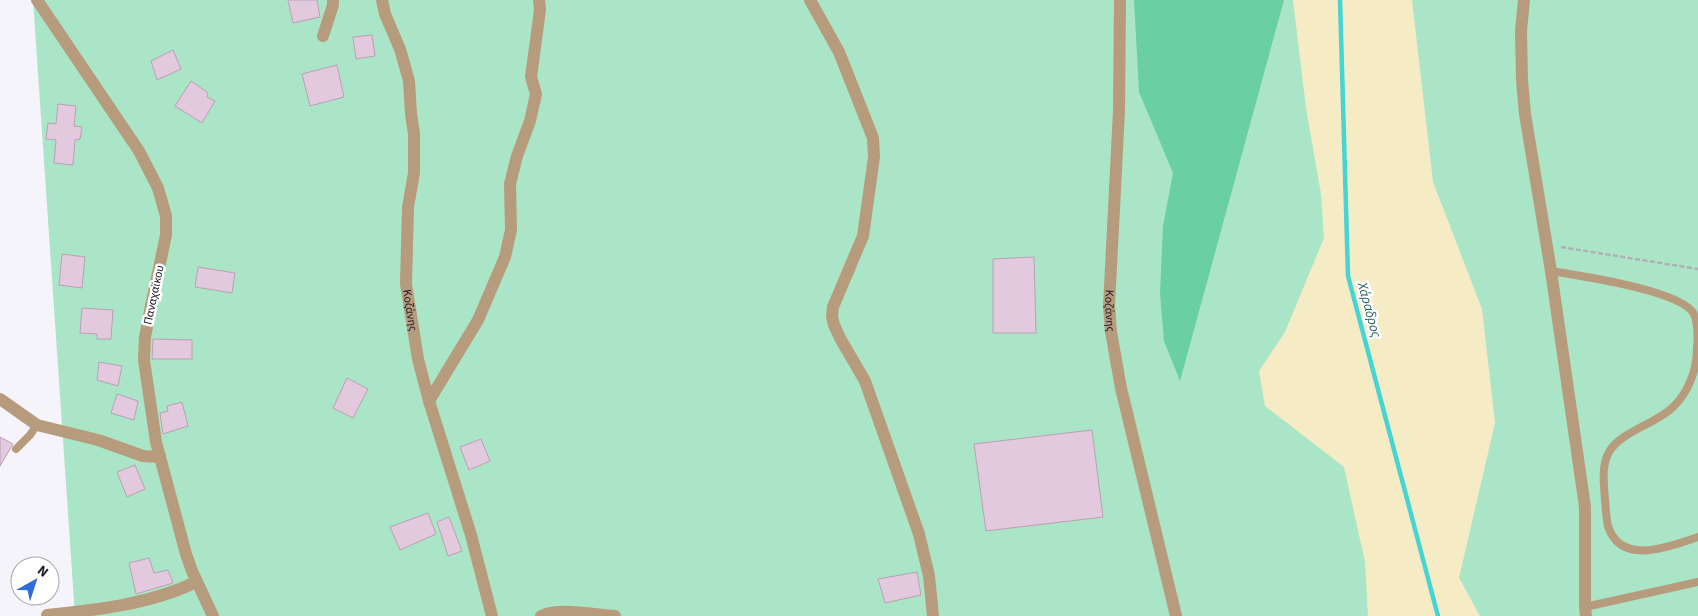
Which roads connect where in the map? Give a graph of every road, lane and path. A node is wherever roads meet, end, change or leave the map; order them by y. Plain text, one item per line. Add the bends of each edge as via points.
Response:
1 (37, 0) edge
2 (332, 0) edge
3 (382, 0) edge
4 (539, 0) edge
5 (810, 0) edge
6 (1120, 0) edge
7 (1524, 0) edge
8 (323, 36) dead end
9 (1547, 245) junction
10 (1698, 269) edge
11 (1551, 271) junction
12 (0, 399) edge
13 (429, 402) junction
14 (37, 425) junction
15 (16, 449) dead end
16 (160, 457) junction
17 (1698, 537) edge
18 (196, 582) junction
19 (1698, 582) edge
20 (1586, 611) edge
21 (46, 615) edge
22 (213, 616) edge
23 (492, 616) edge
24 (541, 616) edge
25 (615, 616) edge
26 (933, 616) edge
27 (1176, 616) edge

1 - 16 street, Παναχαϊκου via 139,151 164,207 166,235 145,337 144,360
2 - 8 street
3 - 13 street, Κοζάνης via 410,81 414,173 408,207 406,284 418,359
4 - 13 street via 531,77 536,94 510,184 510,230 505,257 478,320
5 - 26 street via 840,52 874,146 863,236 833,307 832,317 840,338 865,381 908,501 926,558
6 - 27 street, Κοζάνης via 1119,111 1109,306 1111,332 1121,388
7 - 9 street via 1521,31 1525,114
9 - 10 path
9 - 11 street
11 - 17 lane via 1634,287 1685,304 1695,315 1697,356 1686,391 1661,417 1614,444 1606,458 1603,475 1608,526 1625,546 1635,550 1660,550
11 - 20 street via 1585,508
12 - 14 street
13 - 23 street, Κοζάνης via 471,535
14 - 15 lane
14 - 16 street via 98,440 143,456
16 - 18 street, Παναχαϊκου
18 - 21 street via 151,599
18 - 22 street, Παναχαϊκου
19 - 20 lane
24 - 25 street via 563,612

